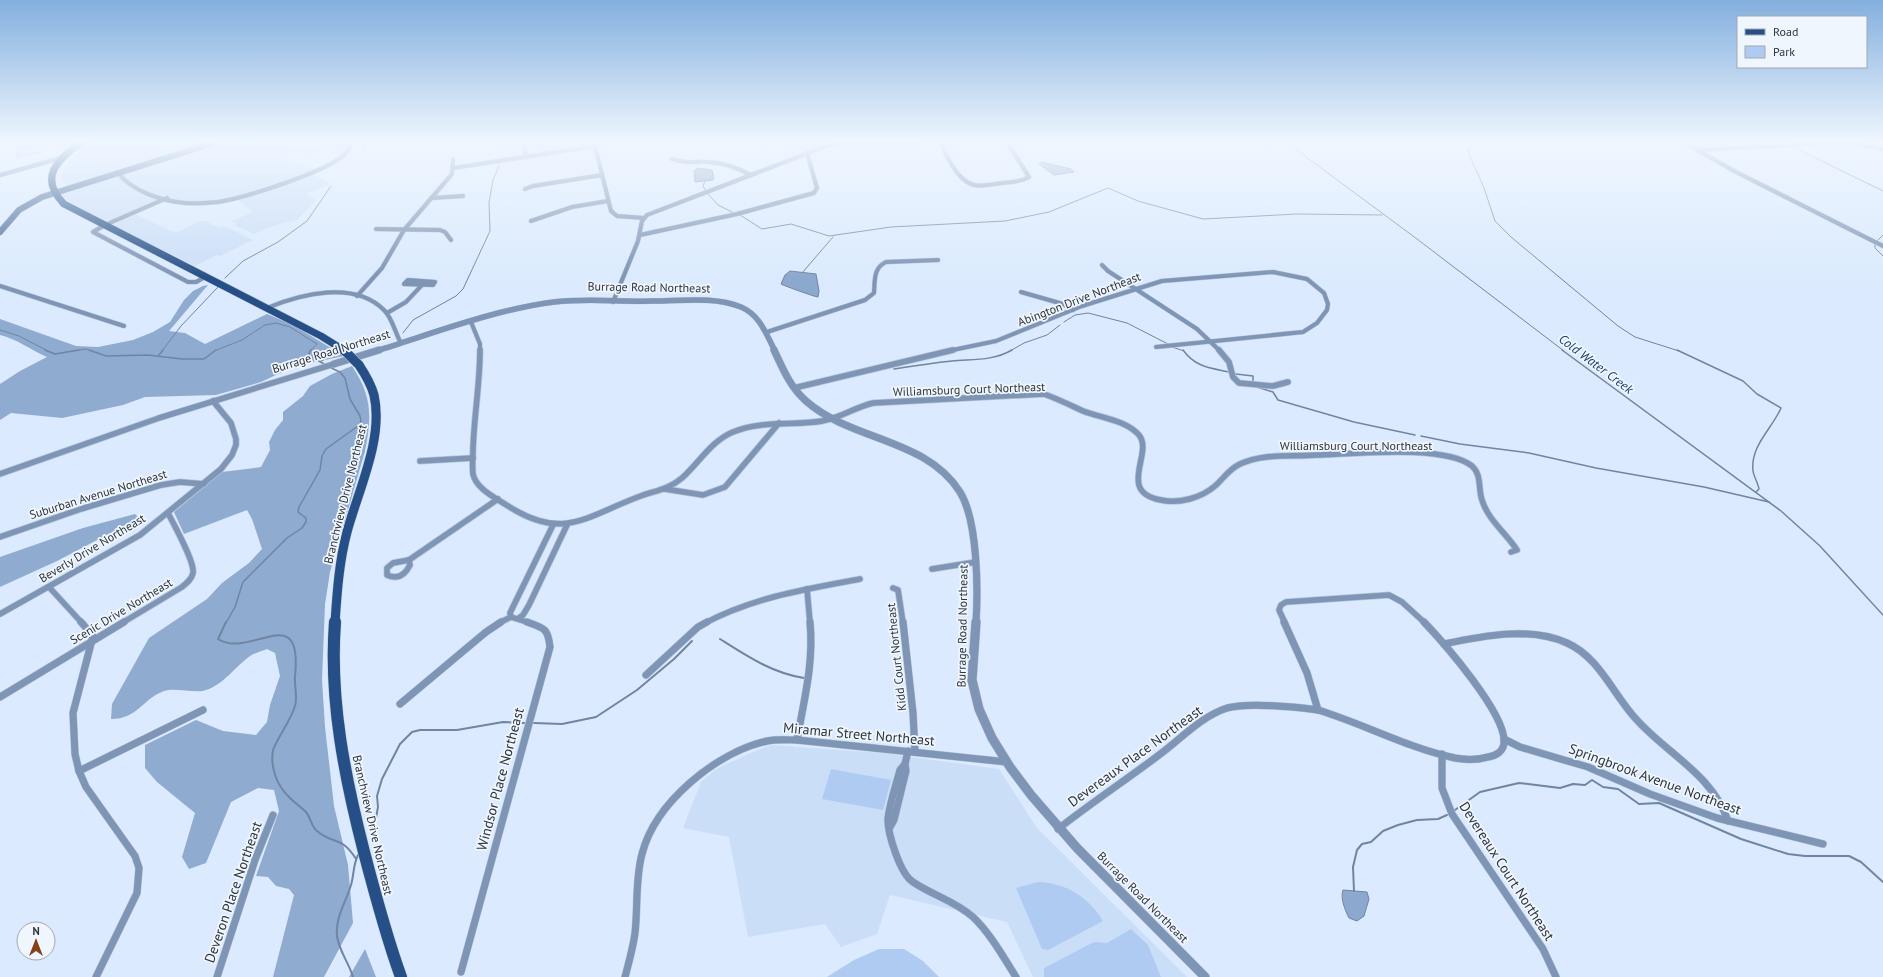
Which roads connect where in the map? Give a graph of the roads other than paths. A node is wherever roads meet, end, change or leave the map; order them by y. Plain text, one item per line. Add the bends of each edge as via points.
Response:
1 (52, 188) edge
2 (69, 188) edge
3 (139, 188) edge
4 (271, 188) edge
5 (440, 188) edge
6 (529, 188) edge
7 (605, 188) edge
8 (717, 188) edge
9 (817, 188) edge
10 (1769, 188) edge
11 (525, 189) dead end
12 (53, 193) junction
13 (463, 196) dead end
14 (167, 198) junction
15 (431, 198) junction
16 (608, 201) junction
17 (644, 218) junction
18 (531, 220) dead end
19 (105, 225) junction
20 (376, 229) dead end
21 (404, 230) junction
22 (0, 232) edge
23 (640, 235) junction
24 (451, 240) dead end
25 (1883, 246) edge
26 (938, 260) dead end
27 (1102, 265) dead end
28 (206, 277) junction
29 (422, 285) junction
30 (0, 286) edge
31 (1134, 288) junction
32 (1021, 292) dead end
33 (357, 296) junction
34 (612, 302) junction
35 (267, 308) junction
36 (1073, 310) junction
37 (387, 313) junction
38 (471, 322) junction
39 (124, 326) dead end
40 (767, 332) junction
41 (1211, 341) junction
42 (401, 343) junction
43 (1156, 347) dead end
44 (334, 364) joint
45 (1288, 382) dead end
46 (794, 388) junction
47 (213, 401) junction
48 (835, 419) junction
49 (779, 423) junction
50 (473, 458) junction
51 (420, 461) dead end
52 (0, 474) edge
53 (204, 484) junction
54 (665, 489) junction
55 (498, 499) junction
56 (168, 513) junction
57 (553, 525) junction
58 (567, 525) junction
59 (0, 538) edge
60 (1511, 552) dead end
61 (409, 560) dead end
62 (976, 562) junction
63 (932, 569) dead end
64 (860, 579) dead end
65 (49, 587) junction
66 (893, 588) dead end
67 (807, 589) junction
68 (0, 614) edge
69 (515, 618) junction
70 (92, 641) junction
71 (1444, 644) junction
72 (646, 675) dead end
73 (0, 697) edge
74 (400, 704) dead end
75 (203, 710) dead end
76 (1318, 710) junction
77 (1504, 739) junction
78 (797, 740) junction
79 (912, 751) junction
80 (1442, 754) junction
81 (1008, 762) junction
82 (79, 771) junction
83 (273, 815) dead end
84 (1728, 821) junction
85 (1058, 828) junction
86 (1823, 844) dead end
87 (461, 972) dead end
88 (96, 977) edge
89 (218, 977) edge
90 (402, 977) edge
91 (625, 977) edge
92 (1016, 977) edge
93 (1205, 977) edge
94 (1556, 977) edge

1 - 12 main road
2 - 12 main road
3 - 14 street
4 - 14 street via 202,203 186,203
5 - 15 street
6 - 11 street
7 - 16 street
8 - 17 street via 657,210
9 - 23 street via 814,193 737,214
10 - 25 street
12 - 19 main road, Branchview Drive Northeast via 68,206
12 - 22 main road via 24,206
13 - 15 street
14 - 19 street
15 - 21 street
16 - 17 street via 611,211 617,216
16 - 18 street via 572,207
17 - 23 street
19 - 28 main road, Branchview Drive Northeast
19 - 28 street via 93,232 188,282 196,282
20 - 21 street
21 - 24 street via 440,230
21 - 33 street via 382,268
23 - 34 street
26 - 40 street via 880,264 875,273 874,291 870,297
27 - 31 street
28 - 35 main road, Branchview Drive Northeast
29 - 29 street via 433,285 435,282 408,280 404,284
29 - 37 street via 399,307
30 - 39 street
31 - 36 street, Abington Drive Northeast
31 - 41 street
31 - 41 street, Abington Drive Northeast via 1162,280 1277,272 1310,280 1327,299 1327,310 1324,315 1303,332
32 - 36 street via 1062,304
33 - 35 street via 334,293 305,295
33 - 37 street via 377,304
34 - 38 street, Burrage Road Northeast via 577,300 548,303 509,310
34 - 40 street, Burrage Road Northeast via 704,300 731,304 752,314
35 - 90 main road, Branchview Drive Northeast, bridge via 346,352 359,365 374,396 375,431 338,576 333,625 333,681 338,728 358,831
36 - 46 street, Abington Drive Northeast via 996,341
37 - 42 street
38 - 42 street, Burrage Road Northeast
38 - 50 street via 480,344
40 - 46 street, Burrage Road Northeast via 782,368
41 - 43 street
41 - 45 street via 1229,362 1239,383 1272,386
42 - 44 street, Burrage Road Northeast
44 - 47 street, Burrage Road Northeast
46 - 48 street, Burrage Road Northeast via 816,409
47 - 52 street, Burrage Road Northeast
47 - 53 street, Beverly Drive Northeast via 234,430 236,445 225,465
48 - 49 street
48 - 60 street, Williamsburg Court Northeast via 854,408 873,403 1048,395 1084,411 1123,423 1135,430 1143,443 1137,477 1139,486 1150,496 1167,501 1194,498 1212,488 1233,467 1270,456 1402,453 1452,457 1469,463 1475,469 1481,480 1481,499 1487,512 1517,550
48 - 62 street, Burrage Road Northeast via 910,450 943,471 966,504
49 - 54 street via 745,428 723,437 709,447 682,478
49 - 54 street via 724,487 703,495
50 - 51 street
50 - 55 street via 476,482
53 - 56 street, Beverly Drive Northeast
53 - 59 street, Suburban Avenue Northeast via 180,482 161,485 74,511
54 - 58 street via 638,496 586,521
55 - 57 street via 533,520
55 - 61 street
56 - 65 street, Beverly Drive Northeast via 140,535
56 - 70 street, Scenic Drive Northeast via 193,565 194,571 190,580
57 - 58 street
57 - 69 street via 510,613
58 - 69 street via 529,605 523,615
62 - 63 street
62 - 81 street, Burrage Road Northeast via 977,610 972,670 974,693 980,712
64 - 67 street
65 - 68 street, Beverly Drive Northeast
65 - 70 street via 91,634
66 - 79 street, Kidd Court Northeast via 898,590 900,597 913,713
67 - 72 street via 721,615 698,627
67 - 78 street via 812,645 810,671
69 - 74 street via 499,623 486,632
69 - 87 street, Windsor Place Northeast via 544,628 549,636 550,647
70 - 73 street, Scenic Drive Northeast
70 - 82 street via 73,713 75,754
71 - 76 street via 1410,609 1393,596 1283,603 1279,609 1280,614 1309,680
71 - 77 street via 1462,664 1478,689
71 - 84 street via 1491,636 1528,635 1551,637 1567,642 1595,667 1636,719 1709,786 1727,813
75 - 82 street
76 - 80 street, Devereaux Place Northeast
76 - 85 street, Devereaux Place Northeast via 1236,706 1221,710 1205,718 1161,754
77 - 80 street, Devereaux Place Northeast via 1503,748 1486,758 1470,760
77 - 84 street, Springbrook Avenue Northeast via 1520,747 1588,767 1650,794
78 - 79 street, Miramar Street Northeast
78 - 91 street, Miramar Street Northeast via 761,743 733,754 688,784 658,819 644,845 639,870 635,932
79 - 81 street, Miramar Street Northeast
79 - 92 street, Kidd Court Northeast via 905,764 906,772 890,827 897,859 911,881 956,905 974,918 1000,951
80 - 94 street, Devereaux Court Northeast via 1442,788 1452,814 1542,949
81 - 85 street, Burrage Road Northeast
82 - 88 street via 86,787 135,856 139,868 137,893
83 - 89 street, Deveron Place Northeast via 255,860
84 - 86 street, Springbrook Avenue Northeast
85 - 93 street, Burrage Road Northeast

